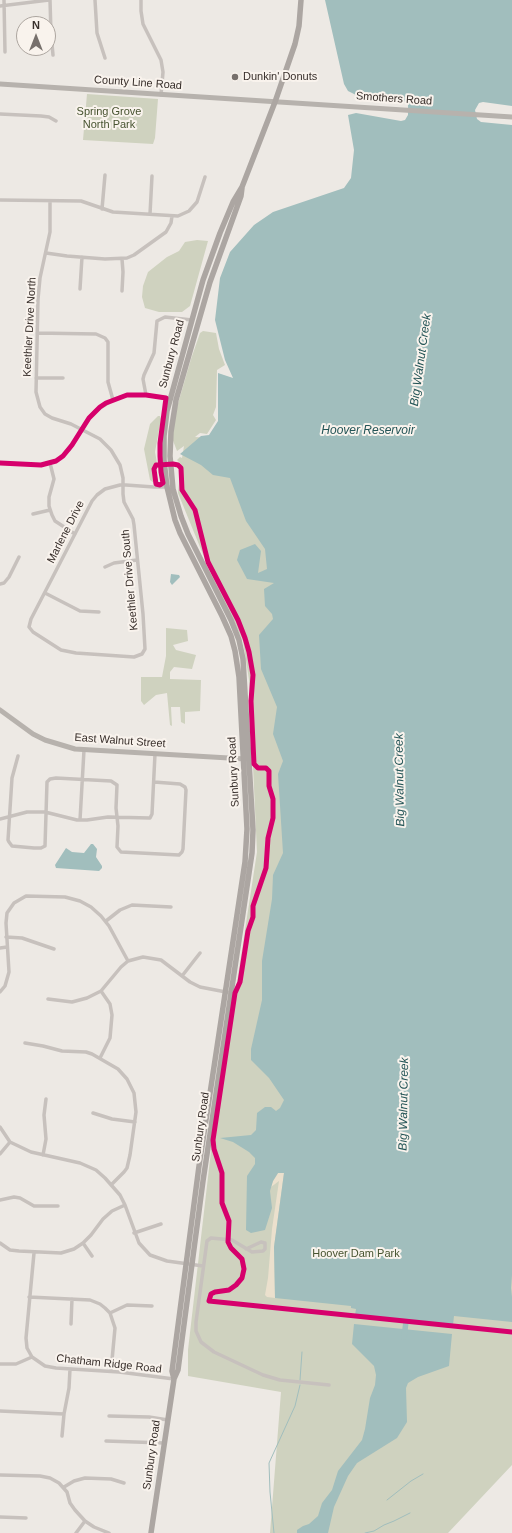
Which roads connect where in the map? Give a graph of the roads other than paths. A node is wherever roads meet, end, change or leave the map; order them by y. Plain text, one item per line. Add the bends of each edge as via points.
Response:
1 (4, 0) edge
2 (50, 0) edge
3 (95, 0) edge
4 (141, 0) edge
5 (301, 0) edge
6 (2, 6) edge
7 (50, 16) edge
8 (5, 52) dead end
9 (105, 58) dead end
10 (0, 84) edge
11 (161, 95) junction
12 (275, 102) junction
13 (0, 114) edge
14 (512, 117) edge
15 (56, 121) dead end
16 (104, 175) dead end
17 (152, 176) dead end
18 (205, 177) dead end
19 (242, 187) junction
20 (0, 200) edge
21 (50, 201) junction
22 (102, 209) junction
23 (150, 214) junction
24 (172, 216) junction
25 (46, 253) junction
26 (82, 257) junction
27 (122, 259) junction
28 (80, 289) dead end
29 (122, 291) dead end
30 (192, 320) junction
31 (37, 333) junction
32 (36, 378) junction
33 (63, 378) dead end
34 (146, 395) junction
35 (173, 399) junction
36 (113, 400) junction
37 (81, 429) junction
38 (0, 463) edge
39 (50, 463) junction
40 (123, 485) junction
41 (170, 487) junction
42 (50, 510) junction
43 (33, 514) dead end
44 (75, 534) junction
45 (19, 557) dead end
46 (138, 560) junction
47 (105, 568) dead end
48 (0, 584) edge
49 (45, 593) junction
50 (99, 612) dead end
51 (29, 627) joint
52 (0, 710) edge
53 (84, 750) junction
54 (155, 754) junction
55 (18, 756) dead end
56 (247, 759) junction
57 (83, 780) junction
58 (154, 782) junction
59 (45, 812) junction
60 (10, 817) junction
61 (117, 817) junction
62 (0, 819) edge
63 (80, 820) junction
64 (171, 907) dead end
65 (106, 921) junction
66 (6, 937) junction
67 (0, 948) edge
68 (7, 948) junction
69 (54, 949) dead end
70 (200, 953) dead end
71 (128, 961) junction
72 (182, 976) junction
73 (101, 991) junction
74 (0, 992) edge
75 (228, 992) junction
76 (48, 999) dead end
77 (25, 1043) dead end
78 (100, 1058) junction
79 (46, 1099) dead end
80 (93, 1113) dead end
81 (135, 1122) junction
82 (0, 1127) edge
83 (10, 1142) junction
84 (0, 1154) edge
85 (43, 1155) junction
86 (111, 1184) junction
87 (0, 1200) edge
88 (125, 1205) junction
89 (58, 1206) dead end
90 (161, 1224) dead end
91 (134, 1233) junction
92 (0, 1243) edge
93 (83, 1243) junction
94 (246, 1249) junction
95 (34, 1253) junction
96 (92, 1256) dead end
97 (190, 1264) junction
98 (203, 1266) junction
99 (29, 1297) junction
100 (72, 1299) junction
101 (152, 1306) dead end
102 (110, 1313) junction
103 (71, 1324) dead end
104 (32, 1357) junction
105 (0, 1364) edge
106 (70, 1369) junction
107 (111, 1371) junction
108 (174, 1379) junction
109 (329, 1385) dead end
110 (0, 1411) edge
111 (64, 1414) junction
112 (109, 1416) dead end
113 (168, 1420) junction
114 (62, 1436) dead end
115 (106, 1440) dead end
116 (164, 1443) junction
117 (0, 1475) edge
118 (124, 1483) dead end
119 (64, 1487) junction
120 (0, 1517) edge
121 (26, 1518) dead end
122 (85, 1521) junction
123 (76, 1533) edge
124 (109, 1533) edge
125 (151, 1533) edge

1 - 6 street
2 - 6 street
2 - 7 street
3 - 9 street via 97,34
4 - 11 street via 144,24 161,60
5 - 12 main road, Sunbury Road via 295,44
6 - 8 street
10 - 11 main road, County Line Road
11 - 12 main road, County Line Road
12 - 14 main road, Smothers Road
12 - 19 main road, Sunbury Road
13 - 15 street via 41,116
16 - 22 street
17 - 23 street
18 - 24 street via 200,197 194,207 184,214
19 - 30 main road, Sunbury Road via 220,233
19 - 35 main road, Sunbury Road
20 - 21 street
21 - 22 street via 81,201
21 - 25 street, Keethler Drive North via 50,232
22 - 23 street
23 - 24 street
24 - 27 street via 169,228 162,235 134,255
25 - 26 street
25 - 31 street, Keethler Drive North via 40,278
26 - 27 street
26 - 28 street
27 - 29 street
30 - 34 street via 164,317 157,321 154,353 143,379
30 - 35 main road, Sunbury Road
31 - 32 street, Keethler Drive North
31 - 36 street via 96,334 105,338 108,342 108,382
32 - 33 street
32 - 37 street, Keethler Drive North via 36,392 45,414
34 - 35 street
34 - 36 street via 127,395
35 - 41 main road, Sunbury Road
36 - 37 street via 95,411
37 - 39 street via 63,456
37 - 40 street, Keethler Drive South via 100,439 111,450 120,465
38 - 39 street
39 - 42 street via 54,479 49,497
40 - 41 street, Marlene Drive
40 - 44 street, Marlene Drive via 108,488 97,495
40 - 46 street, Keethler Drive South via 124,502 133,519
41 - 56 main road, Sunbury Road via 180,533 231,636 237,666
41 - 56 main road, Sunbury Road via 188,534 239,640 245,673
42 - 43 street
42 - 44 street via 55,521
44 - 49 street, Marlene Drive
45 - 48 street via 9,577
46 - 47 street via 114,563
46 - 51 street, Keethler Drive South via 145,649 142,654 127,656 62,650
49 - 50 street via 80,611
49 - 51 street, Marlene Drive
52 - 53 main road, East Walnut Street via 45,740
53 - 54 main road, East Walnut Street
53 - 57 street
54 - 56 main road, East Walnut Street
54 - 58 street
55 - 60 street via 12,778
56 - 75 main road, Sunbury Road via 247,842
56 - 75 main road, Sunbury Road via 248,803 253,818 252,853
57 - 59 street via 50,779
57 - 61 street via 114,782 117,788
57 - 63 street
58 - 61 street via 150,818
58 - 61 street via 185,786 181,854 177,856 118,851
59 - 60 street via 27,812
59 - 60 street via 45,843 41,848 10,845
59 - 63 street
60 - 62 street
61 - 63 street
64 - 65 street via 132,905 120,910
65 - 66 street via 80,901 61,896 30,896 16,899 10,907
65 - 71 street
66 - 68 street
66 - 69 street via 22,938
67 - 68 street
68 - 74 street via 8,972 5,986
70 - 72 street
71 - 72 street via 143,957 156,958 167,963
71 - 73 street
72 - 75 street via 200,987
73 - 76 street via 82,1000
73 - 78 street via 110,1004 112,1015 110,1038
75 - 97 main road, Sunbury Road via 202,1147 191,1229
75 - 97 main road, Sunbury Road via 226,1027
77 - 78 street via 62,1051 86,1052
78 - 81 street via 123,1074 131,1085 136,1102
79 - 85 street via 46,1139
80 - 81 street
81 - 86 street via 127,1168
82 - 83 street
83 - 84 street
83 - 85 street
85 - 86 street via 80,1163 96,1170
86 - 88 street
87 - 89 street via 14,1197 34,1206
88 - 91 street
88 - 93 street via 103,1218
90 - 91 street
91 - 97 street via 150,1255 166,1262
92 - 95 street via 10,1250
93 - 95 street via 61,1253
93 - 96 street
94 - 94 street via 259,1252 264,1250 266,1245 261,1242
94 - 98 street via 232,1240 208,1239
95 - 99 street
97 - 98 street
97 - 108 main road, Sunbury Road via 172,1371
97 - 108 main road, Sunbury Road via 186,1284 189,1294 178,1370
98 - 109 street via 196,1324 197,1334 204,1346 272,1378
99 - 100 street
99 - 104 street via 26,1338 27,1348
100 - 102 street via 90,1300 100,1304
100 - 103 street
101 - 102 street via 127,1305
102 - 107 street via 116,1334
104 - 105 street via 16,1364
104 - 106 street, Chatham Ridge Road via 45,1366
106 - 107 street, Chatham Ridge Road
106 - 111 street
107 - 108 street, Chatham Ridge Road
108 - 113 main road, Sunbury Road
110 - 111 street
111 - 114 street
112 - 113 street
113 - 116 main road, Sunbury Road
115 - 116 street
116 - 125 main road, Sunbury Road
117 - 119 street via 50,1478
118 - 119 street via 111,1479 85,1478
119 - 122 street via 74,1510
120 - 121 street
122 - 123 street
122 - 124 street

